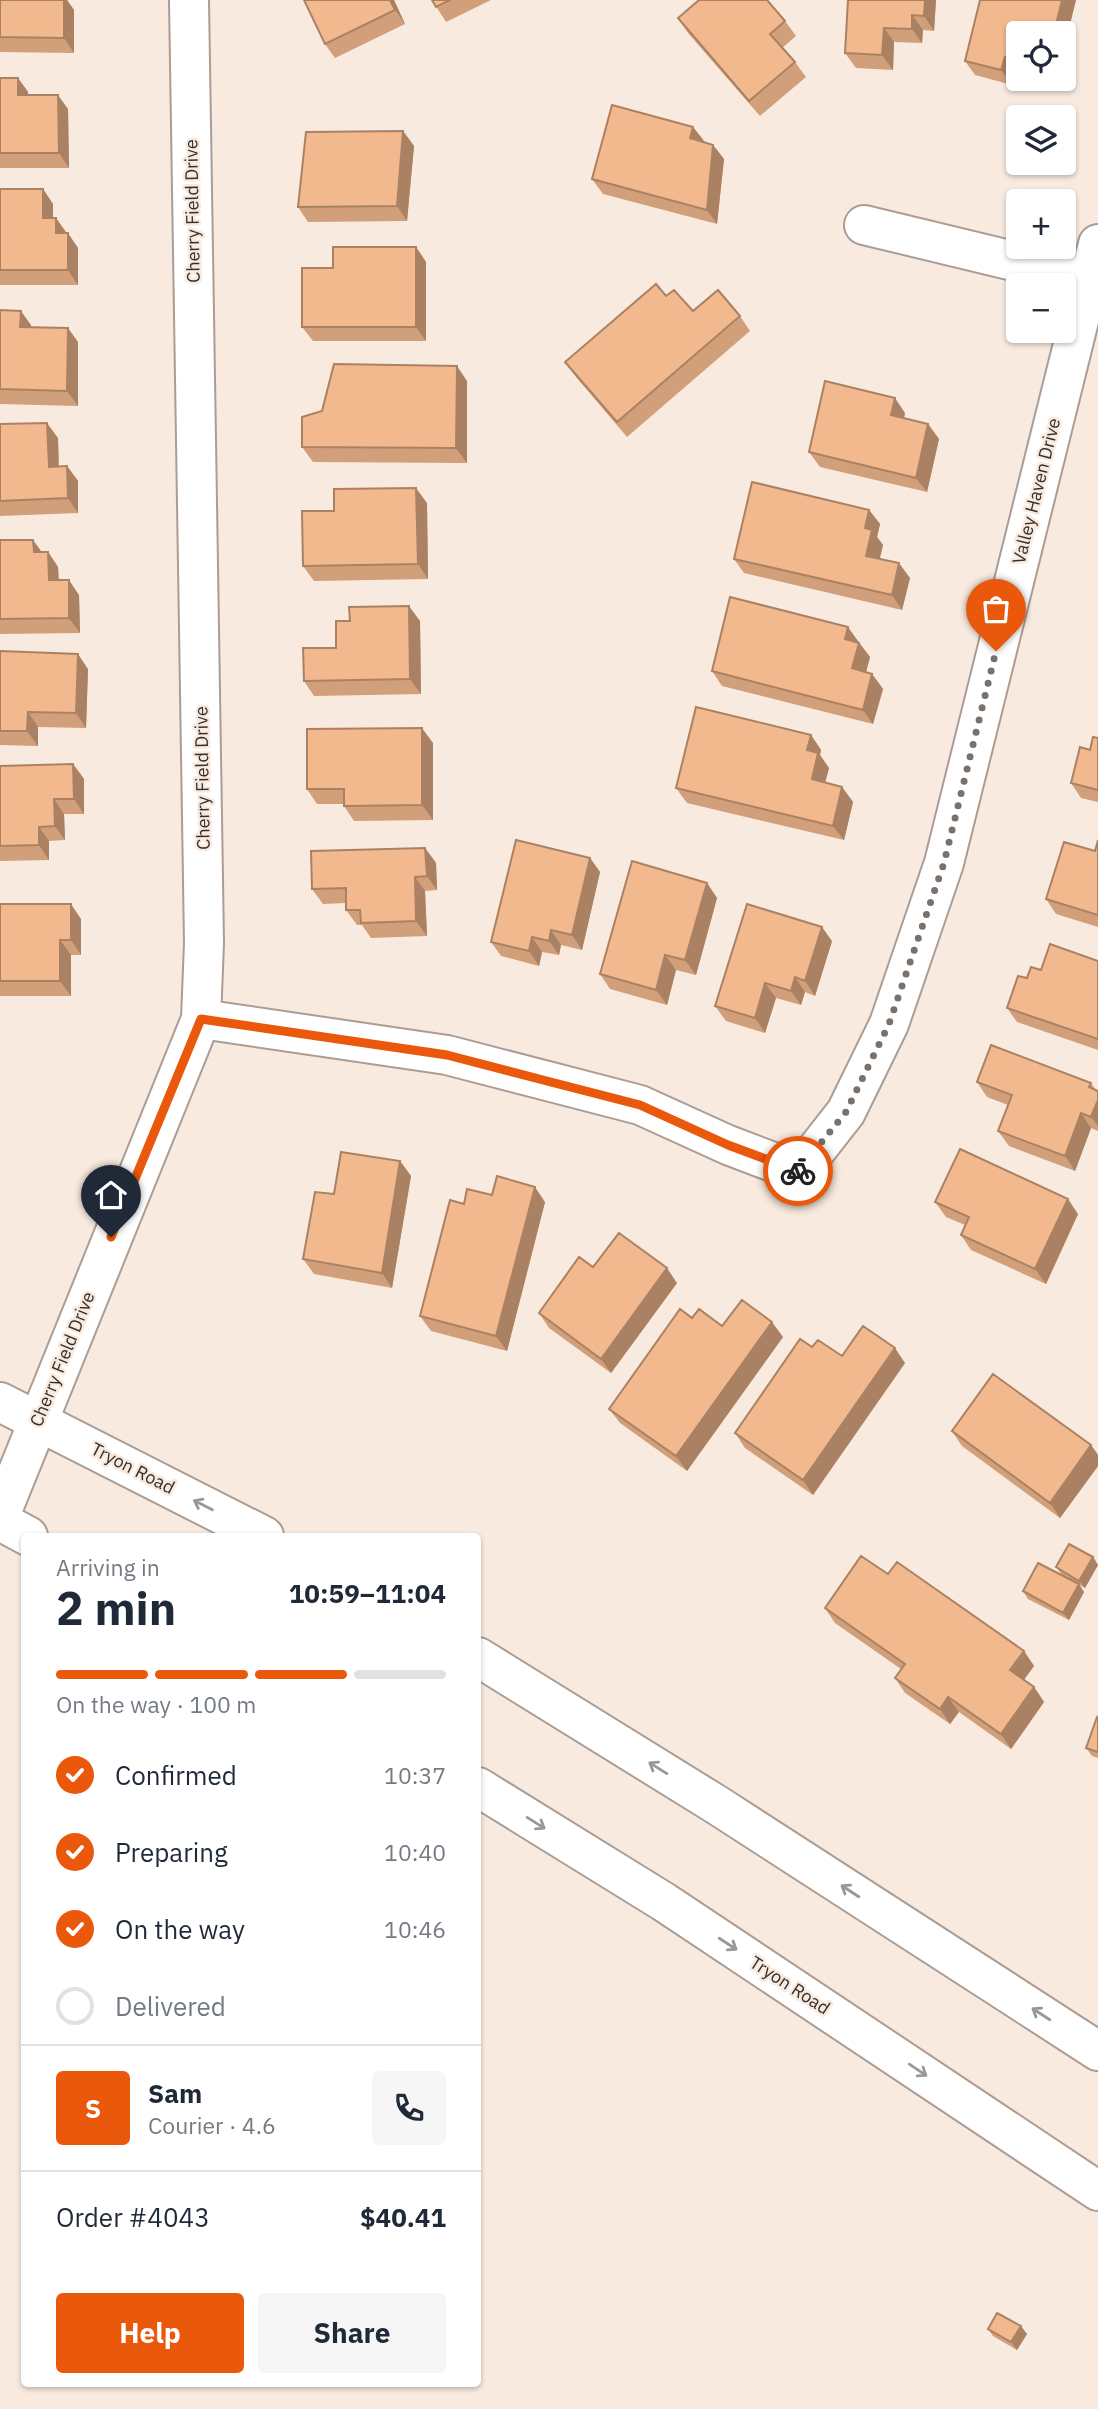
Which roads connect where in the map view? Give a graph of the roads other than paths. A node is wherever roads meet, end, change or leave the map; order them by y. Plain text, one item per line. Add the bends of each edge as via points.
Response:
1 (189, 0) edge
2 (864, 225) dead end
3 (1093, 261) edge
4 (201, 1019) junction
5 (0, 1402) edge
6 (38, 1419) junction
7 (0, 1519) edge
8 (23, 1533) edge
9 (258, 1533) edge
10 (481, 1659) edge
11 (481, 1789) edge
12 (1098, 2051) edge
13 (1098, 2191) edge

1 - 4 street, Cherry Field Drive via 204,943
2 - 3 street
3 - 4 street, Valley Haven Drive via 944,863 889,1024 846,1112 799,1171 640,1105 447,1055
4 - 6 street, Cherry Field Drive
5 - 6 street, Tryon Road
6 - 7 street, Cherry Field Drive
9 -> 6 street, Tryon Road
7 - 8 street
12 -> 10 street
11 -> 13 street, Tryon Road via 664,1902

